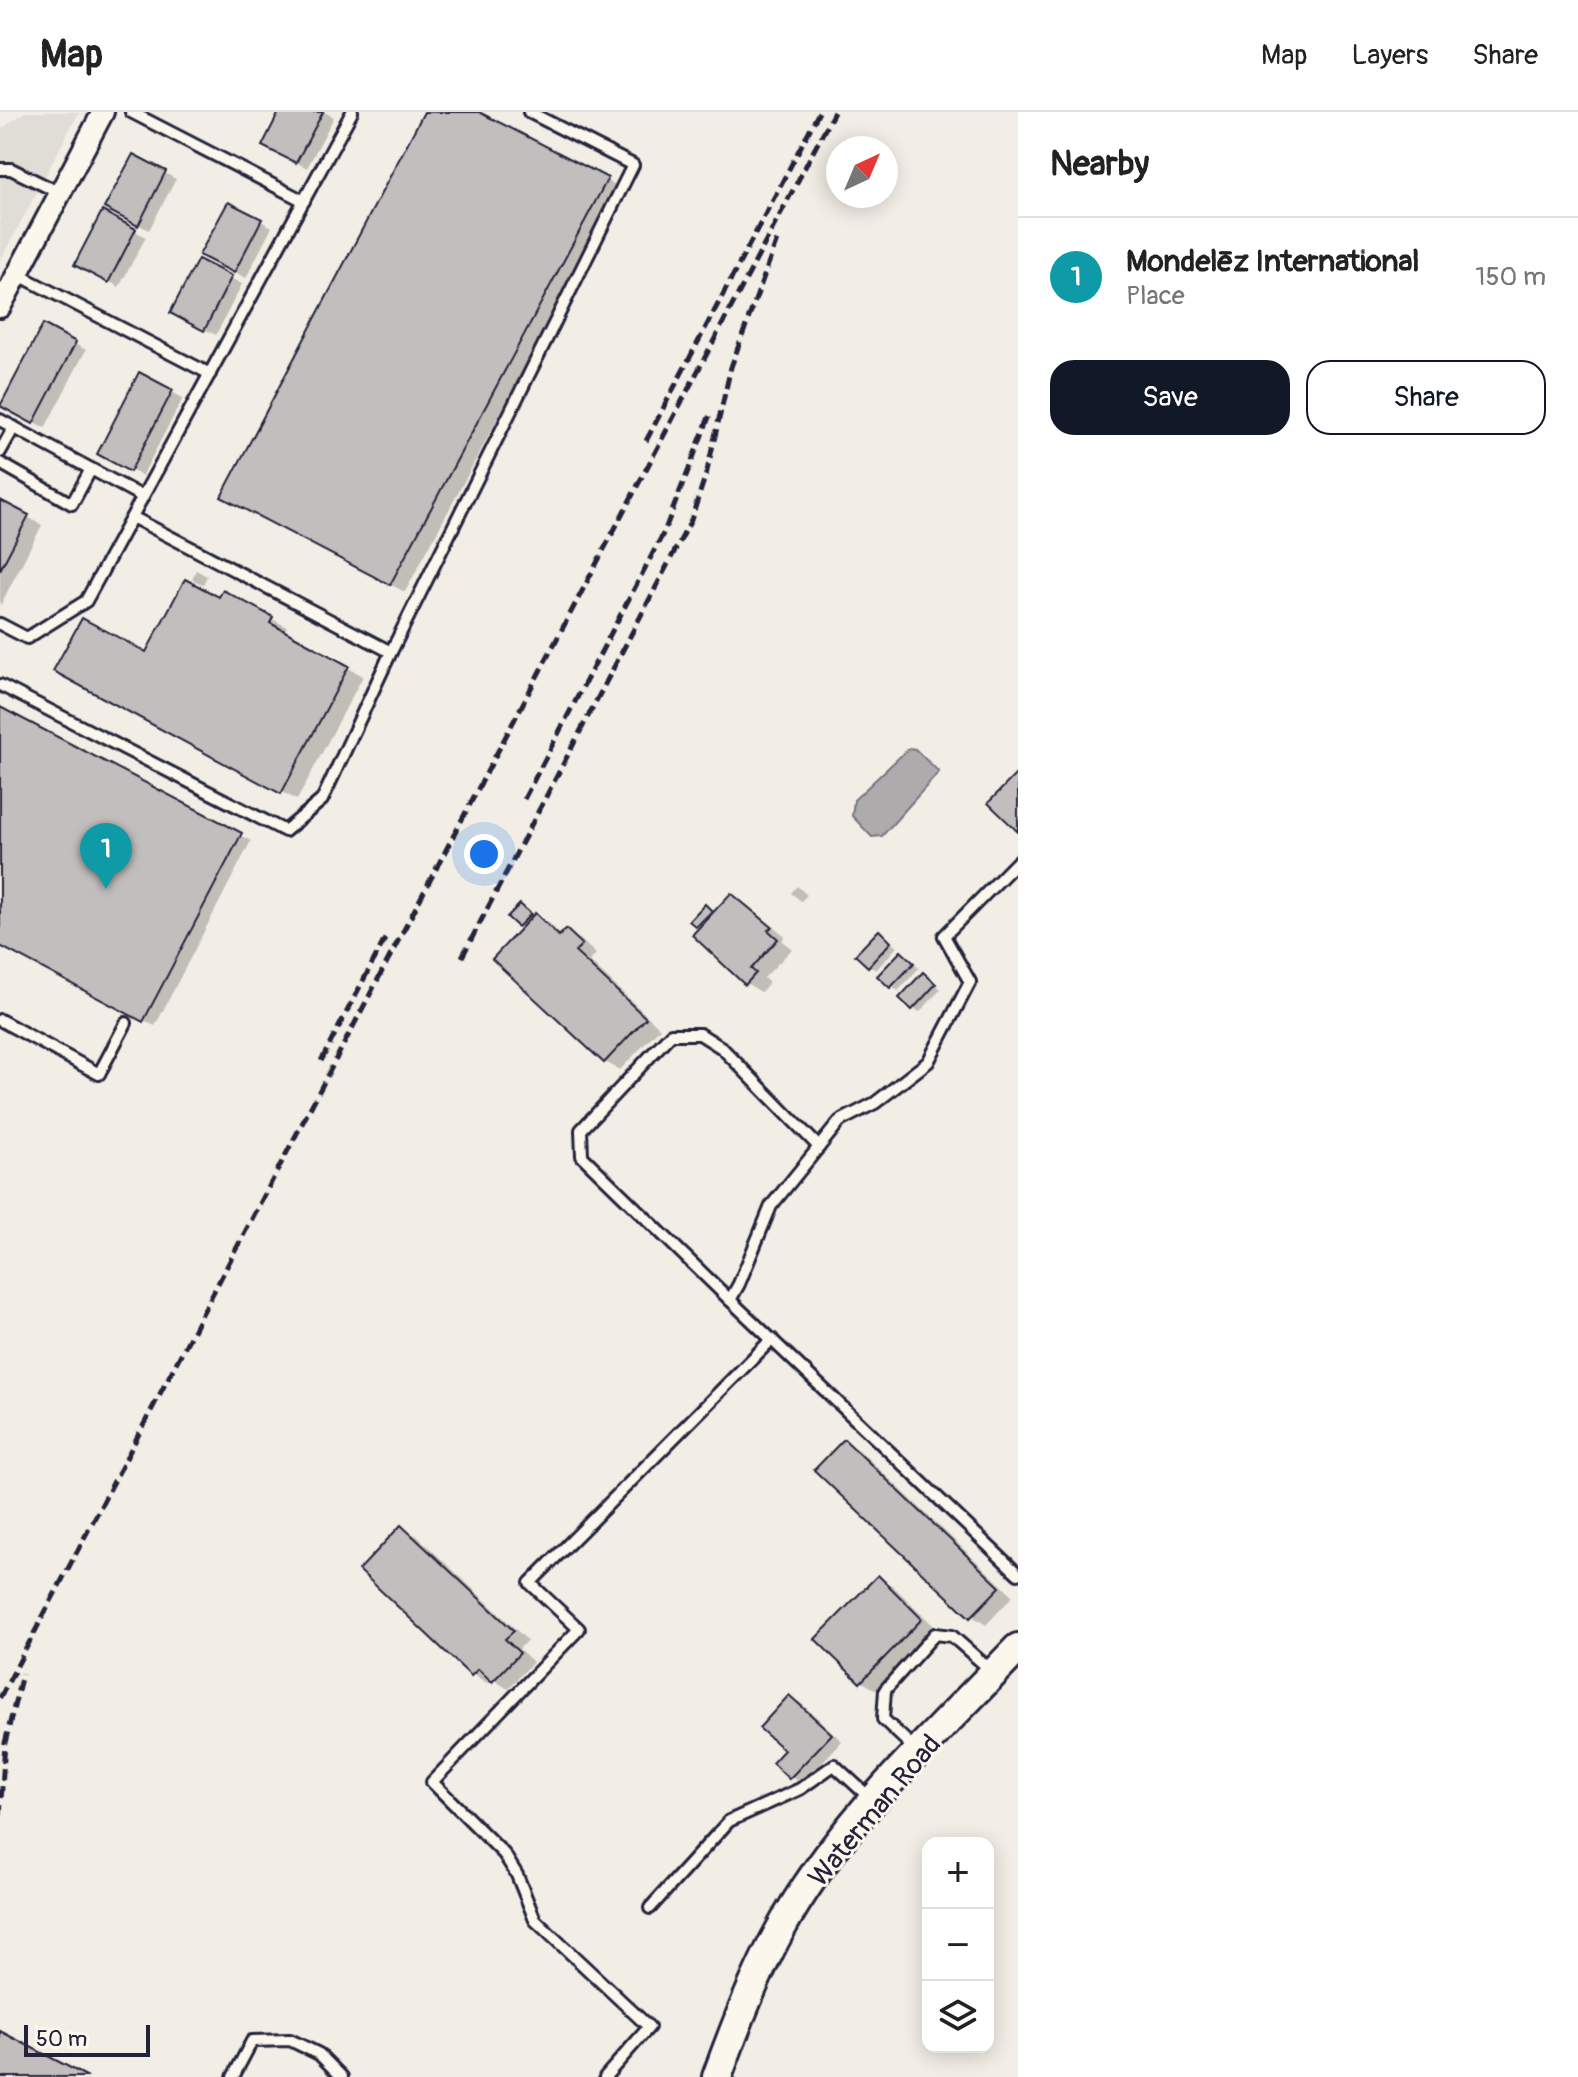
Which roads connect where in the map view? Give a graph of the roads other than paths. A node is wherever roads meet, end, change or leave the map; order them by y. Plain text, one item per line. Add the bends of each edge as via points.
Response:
1 (103, 112) edge
2 (131, 112) edge
3 (352, 112) edge
4 (529, 112) edge
5 (0, 169) edge
6 (60, 193) junction
7 (304, 201) junction
8 (17, 274) junction
9 (0, 307) edge
10 (210, 374) junction
11 (0, 420) edge
12 (14, 427) junction
13 (0, 452) edge
14 (0, 463) edge
15 (91, 469) junction
16 (143, 497) junction
17 (132, 517) junction
18 (0, 624) edge
19 (391, 652) junction
20 (0, 685) edge
21 (1018, 861) edge
22 (0, 1020) edge
23 (126, 1023) dead end
24 (819, 1147) junction
25 (730, 1300) junction
26 (772, 1339) junction
27 (1018, 1574) edge
28 (1018, 1648) edge
29 (994, 1673) junction
30 (918, 1753) junction
31 (874, 1802) junction
32 (650, 1908) dead end
33 (233, 2077) edge
34 (342, 2077) edge
35 (605, 2077) edge
36 (717, 2077) edge

1 - 6 street
2 - 7 lane
3 - 7 lane
4 - 19 lane via 633,165
5 - 6 lane via 11,169
6 - 8 street
7 - 10 lane
8 - 9 street
8 - 10 lane
10 - 16 lane
11 - 12 lane
12 - 13 lane
12 - 15 lane
14 - 15 lane via 72,504
15 - 16 lane
16 - 17 lane
17 - 18 lane via 86,601 27,638
17 - 19 lane
19 - 20 lane via 322,800 285,831
21 - 24 lane via 944,936 970,982 928,1062 875,1103 840,1121
22 - 23 lane via 99,1074
24 - 25 lane via 771,1206
24 - 25 lane via 722,1048 700,1034 671,1034 581,1130 582,1156
25 - 26 lane
26 - 27 lane
26 - 35 lane via 530,1583 579,1629 432,1782 504,1854 535,1920 649,2027
28 - 29 main road, Waterman Road
29 - 30 main road, Waterman Road
29 - 30 lane via 952,1636 935,1634 885,1690 883,1719
30 - 31 main road, Waterman Road
31 - 32 lane via 834,1765 800,1789 729,1821
31 - 36 main road, Waterman Road via 829,1855 780,1930 743,2005
33 - 34 lane via 252,2041 290,2040 319,2054

